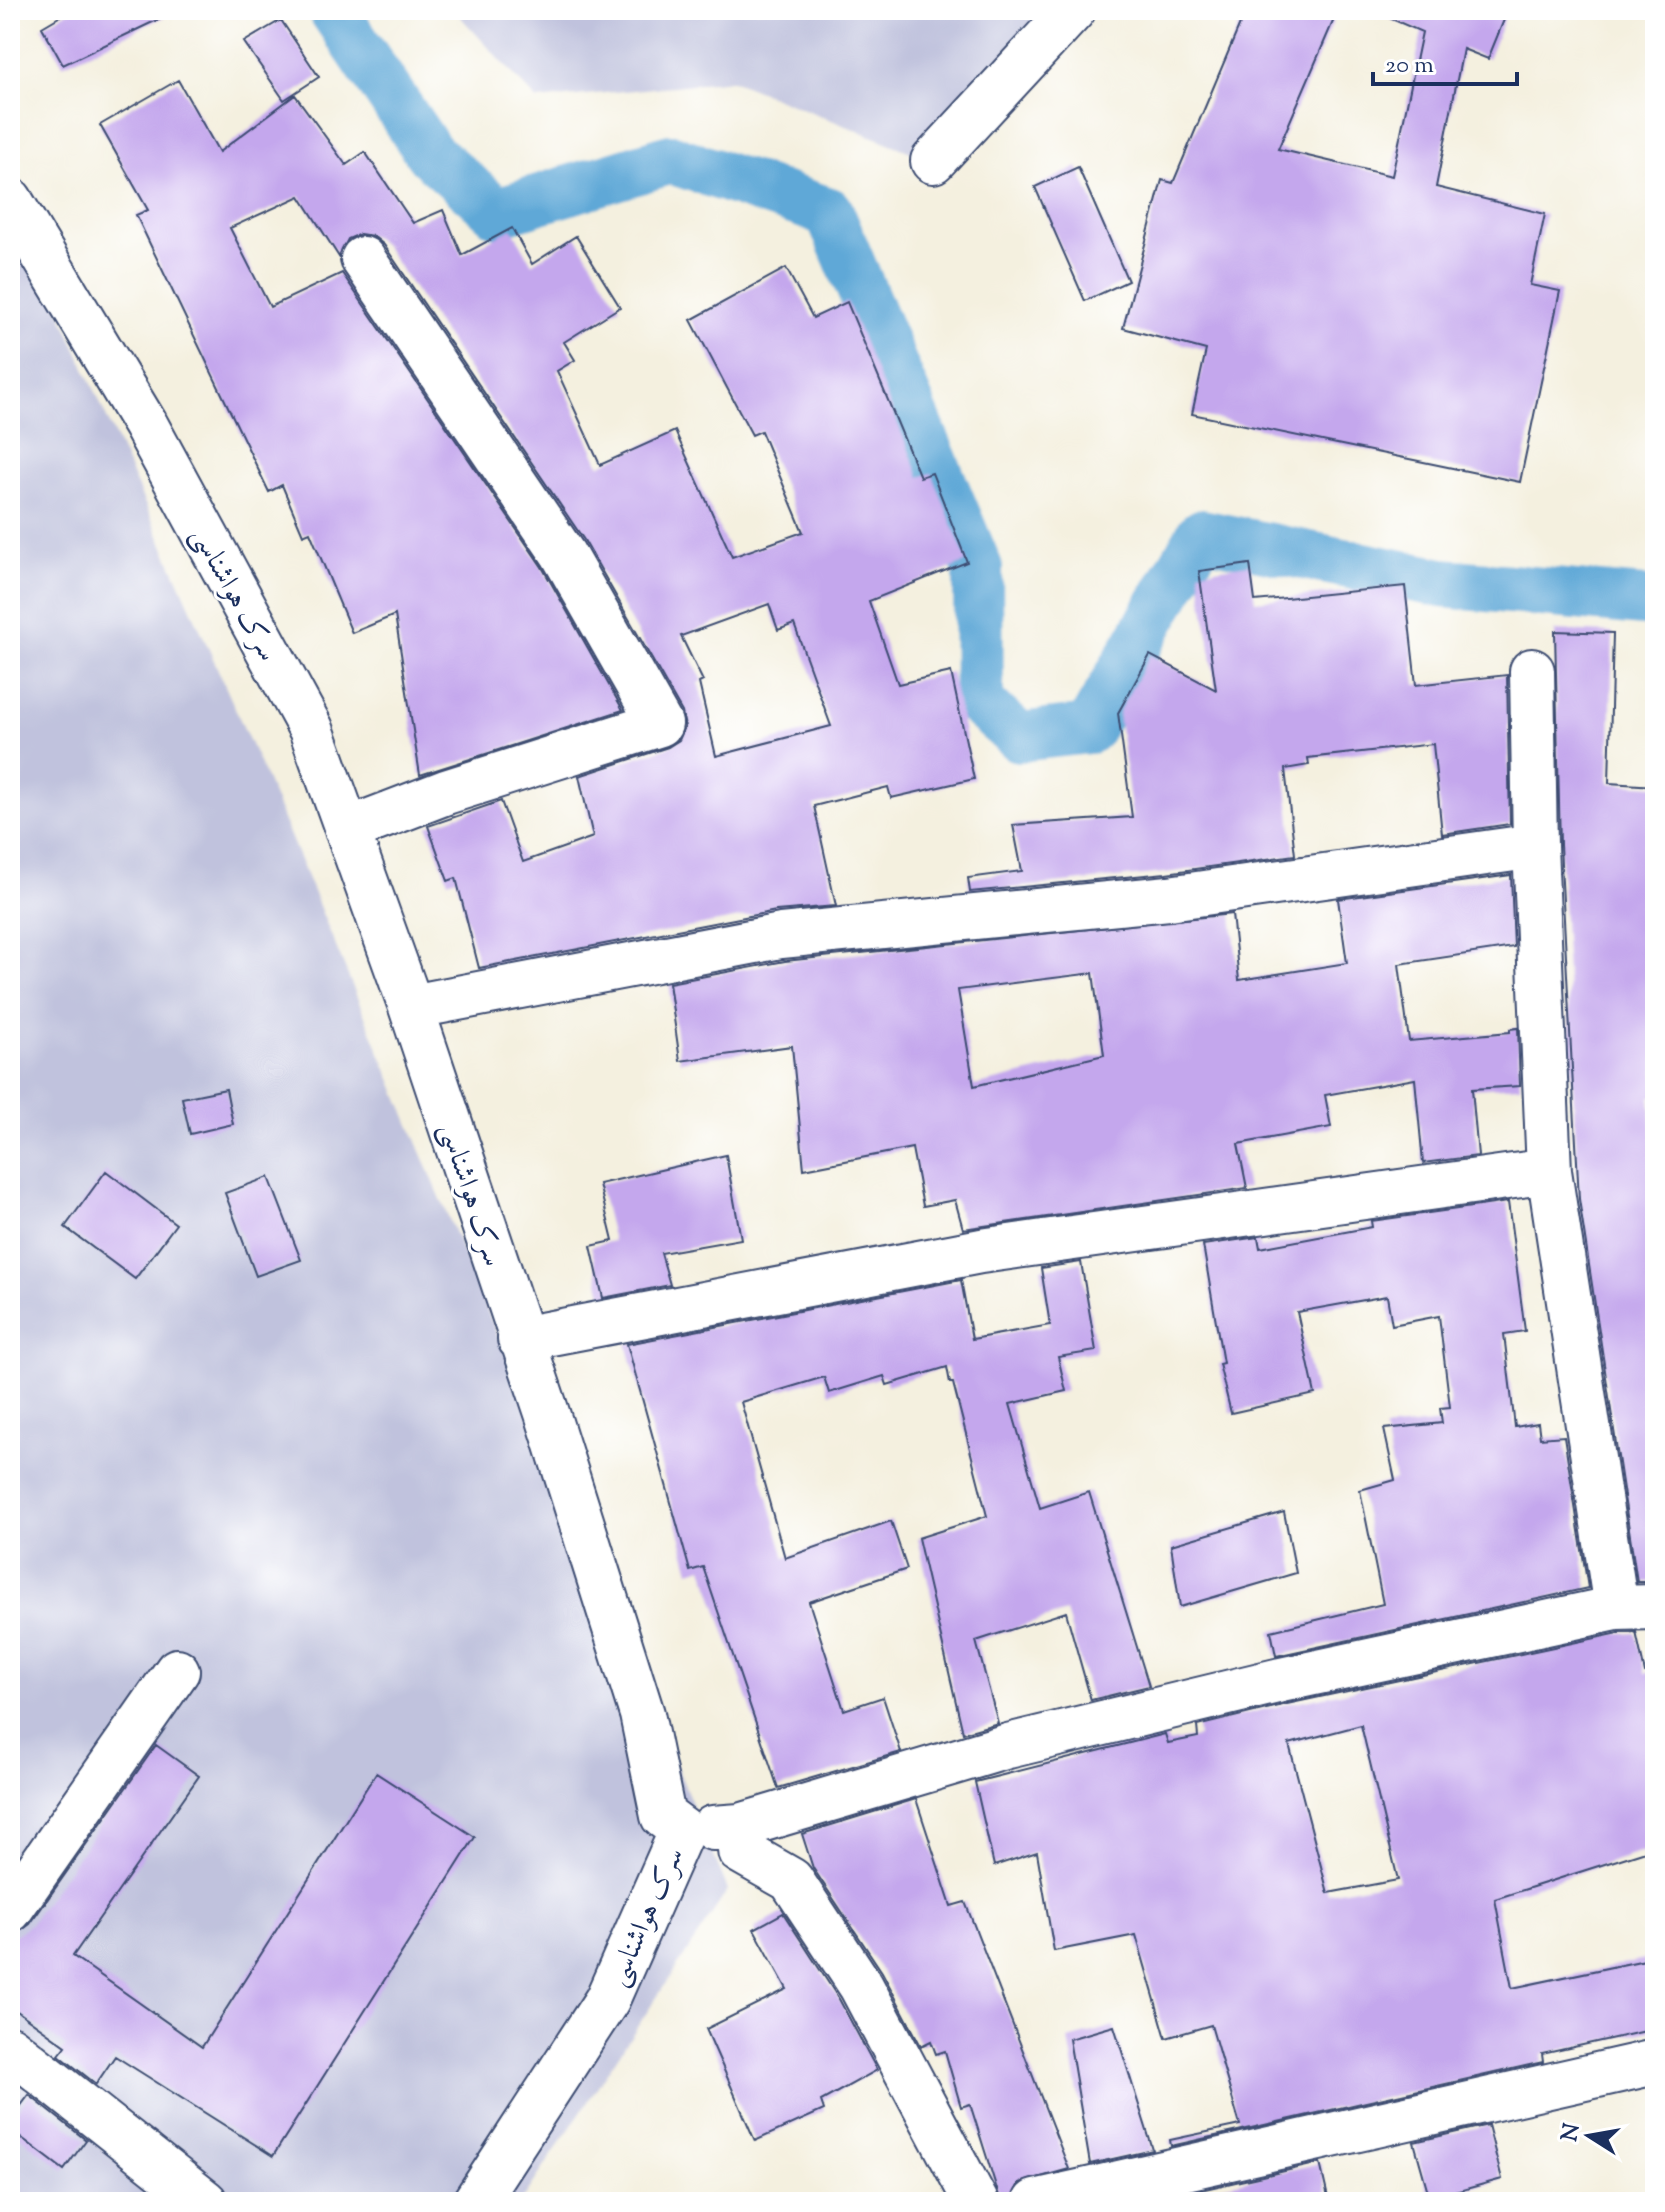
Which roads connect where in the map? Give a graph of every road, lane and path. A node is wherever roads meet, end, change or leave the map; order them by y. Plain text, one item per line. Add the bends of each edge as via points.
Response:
1 (1073, 10) edge
2 (933, 161) dead end
3 (10, 200) edge
4 (363, 259) dead end
5 (1532, 671) dead end
6 (347, 830) junction
7 (1535, 846) junction
8 (411, 1007) junction
9 (1549, 1171) junction
10 (520, 1339) junction
11 (1635, 1608) edge
12 (177, 1671) dead end
13 (740, 1826) junction
14 (682, 1830) junction
15 (10, 1910) edge
16 (10, 2048) edge
17 (1655, 2062) edge
18 (205, 2202) edge
19 (475, 2202) edge
20 (976, 2202) edge
21 (1035, 2202) edge

1 - 2 street
3 - 6 street, سرک هواشناسی via 145,424 303,715
4 - 6 street via 563,554 660,724 446,792
5 - 7 street
6 - 8 street, سرک هواشناسی
7 - 8 street via 1169,898 781,936
7 - 9 street
8 - 10 street, سرک هواشناسی
9 - 10 street via 981,1251
9 - 11 street
10 - 14 street, سرک هواشناسی via 642,1714 663,1816
11 - 13 street via 1281,1680 1023,1742
12 - 15 street
13 - 14 street
13 - 20 street via 740,1851 791,1880 861,1986
14 - 19 street, سرک هواشناسی via 607,2000
16 - 18 street
17 - 21 street

